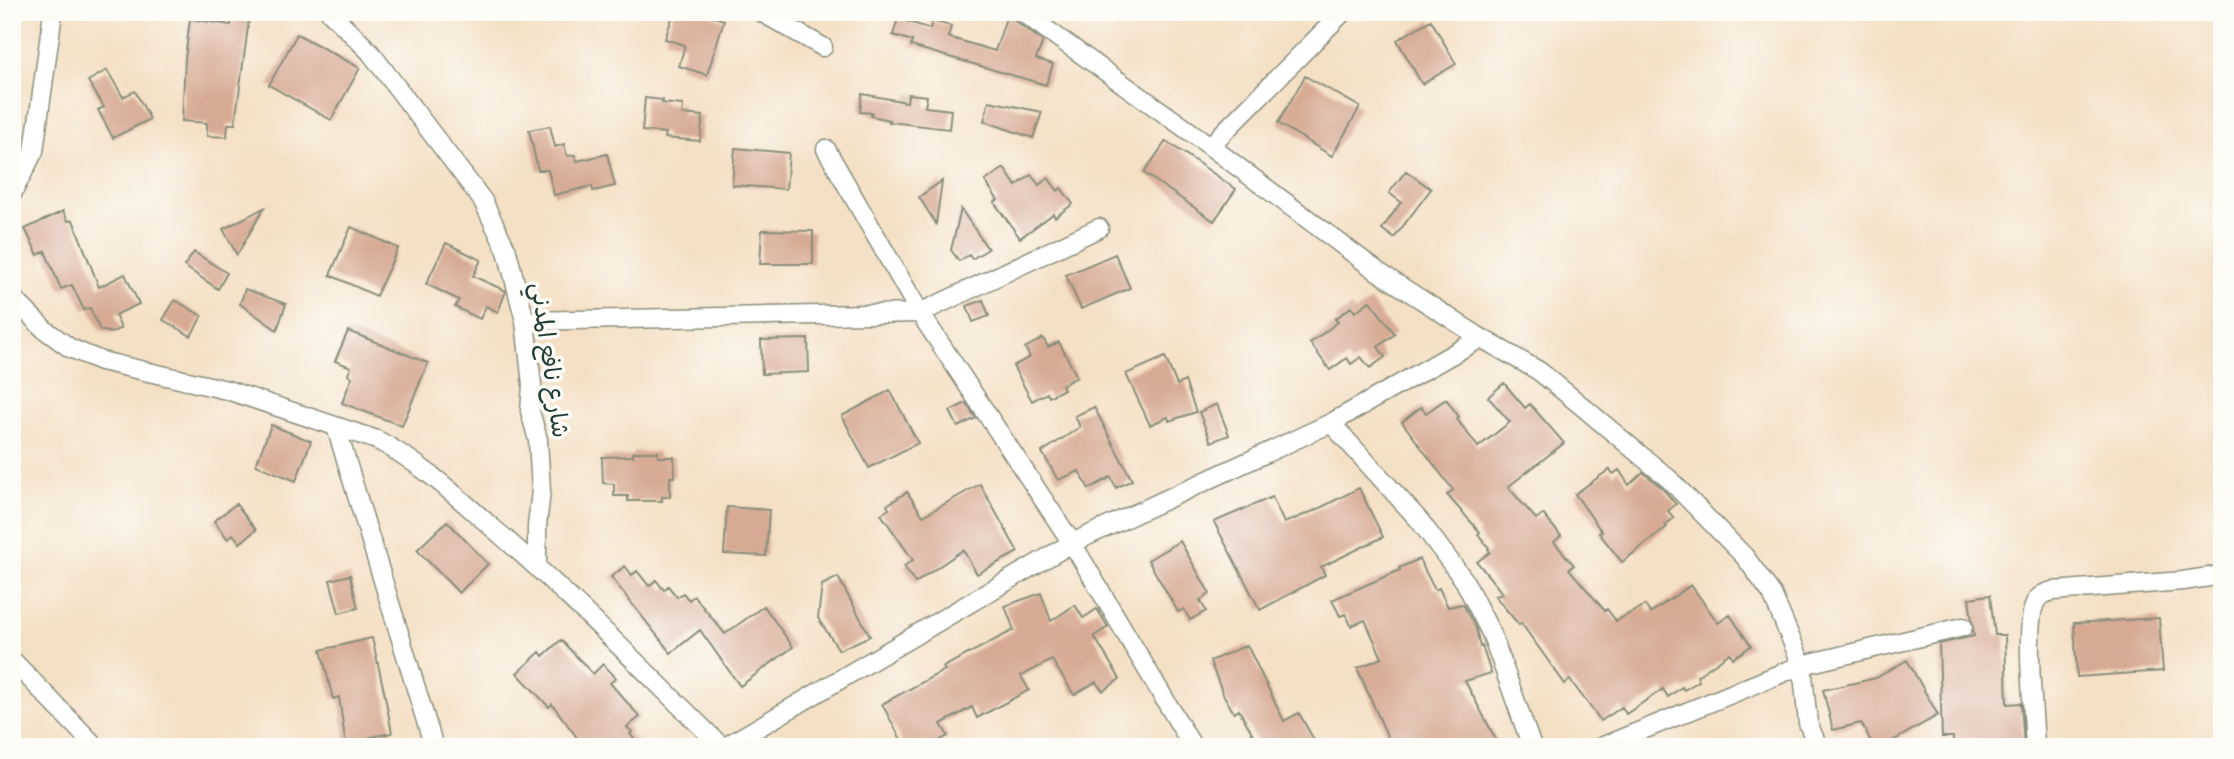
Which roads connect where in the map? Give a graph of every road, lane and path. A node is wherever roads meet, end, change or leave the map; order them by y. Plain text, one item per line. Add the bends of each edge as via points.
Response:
1 (53, 12) edge
2 (761, 12) edge
3 (1022, 12) edge
4 (1343, 12) edge
5 (331, 13) edge
6 (823, 47) dead end
7 (1210, 146) junction
8 (826, 149) dead end
9 (12, 194) edge
10 (1099, 228) dead end
11 (12, 298) edge
12 (920, 313) junction
13 (525, 321) junction
14 (1481, 338) junction
15 (1331, 423) junction
16 (336, 427) junction
17 (1072, 543) junction
18 (537, 566) junction
19 (2222, 575) edge
20 (1964, 627) dead end
21 (12, 660) edge
22 (1802, 665) junction
23 (96, 747) edge
24 (434, 747) edge
25 (724, 747) edge
26 (1193, 747) edge
27 (1532, 747) edge
28 (1601, 747) edge
29 (1818, 747) edge
30 (2035, 747) edge

1 - 9 street via 34,151
2 - 6 street
3 - 7 street
4 - 7 street
5 - 13 street, شارع نافع المدني via 370,52 483,201 507,251
7 - 14 street via 1377,271
8 - 12 street
10 - 12 street
11 - 16 street via 44,329 101,361 227,390
12 - 13 street
12 - 17 street
13 - 18 street, شارع نافع المدني via 541,491
14 - 15 street
14 - 22 street via 1539,372 1670,479 1732,541 1772,594
15 - 17 street
15 - 27 street via 1419,520 1464,580 1492,635
16 - 18 street via 400,452
16 - 24 street
17 - 25 street
17 - 26 street
18 - 25 street
19 - 30 street via 2053,591 2037,599 2031,627
20 - 22 street
21 - 23 street
22 - 28 street
22 - 29 street via 1808,723

